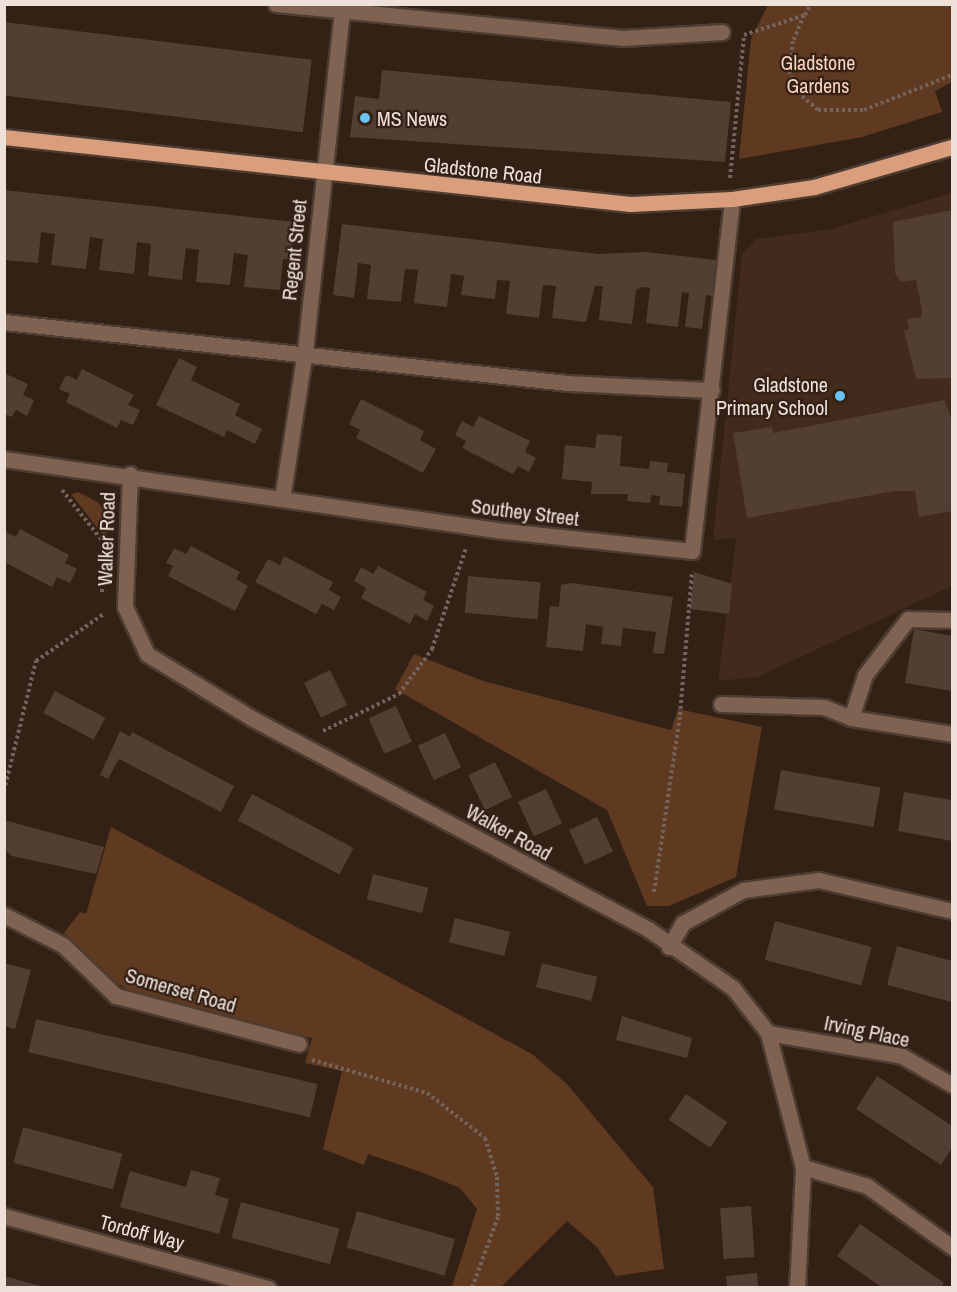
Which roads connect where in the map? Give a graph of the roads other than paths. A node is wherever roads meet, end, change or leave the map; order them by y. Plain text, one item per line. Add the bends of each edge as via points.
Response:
1 (276, 4) edge
2 (342, 6) edge
3 (722, 32) dead end
4 (4, 137) edge
5 (952, 147) edge
6 (323, 174) junction
7 (732, 199) junction
8 (4, 322) edge
9 (305, 351) junction
10 (712, 390) junction
11 (4, 459) edge
12 (130, 474) junction
13 (282, 499) junction
14 (952, 620) edge
15 (721, 704) dead end
16 (850, 718) junction
17 (952, 734) edge
18 (952, 911) edge
19 (4, 915) edge
20 (669, 947) junction
21 (768, 1033) junction
22 (299, 1044) road end
23 (952, 1085) edge
24 (802, 1167) junction
25 (4, 1216) edge
26 (952, 1247) edge
27 (268, 1287) edge
28 (797, 1287) edge

1 - 2 street
2 - 3 street via 622,38
2 - 6 street, Regent Street
4 - 6 main road, Gladstone Road
5 - 7 main road, Gladstone Road via 863,176
6 - 7 main road, Gladstone Road via 562,200
6 - 9 street, Regent Street
7 - 10 street
8 - 9 street
9 - 10 street via 567,383
9 - 13 street, Regent Street
10 - 13 street, Southey Street via 692,551 471,527
11 - 12 street, Southey Street
12 - 13 street, Southey Street
12 - 20 street, Walker Road via 125,607 147,654 253,719 301,741 648,929
14 - 16 street via 908,619 870,666
15 - 16 street via 824,707
16 - 17 street
18 - 20 street via 818,880 744,890 683,923
19 - 22 street, Somerset Road via 63,945 116,996
20 - 21 street, Walker Road via 733,988
21 - 23 street, Irving Place via 902,1056
21 - 24 street, Walker Road
24 - 26 street via 867,1186
24 - 28 street, Walker Road
25 - 27 street, Tordoff Way

